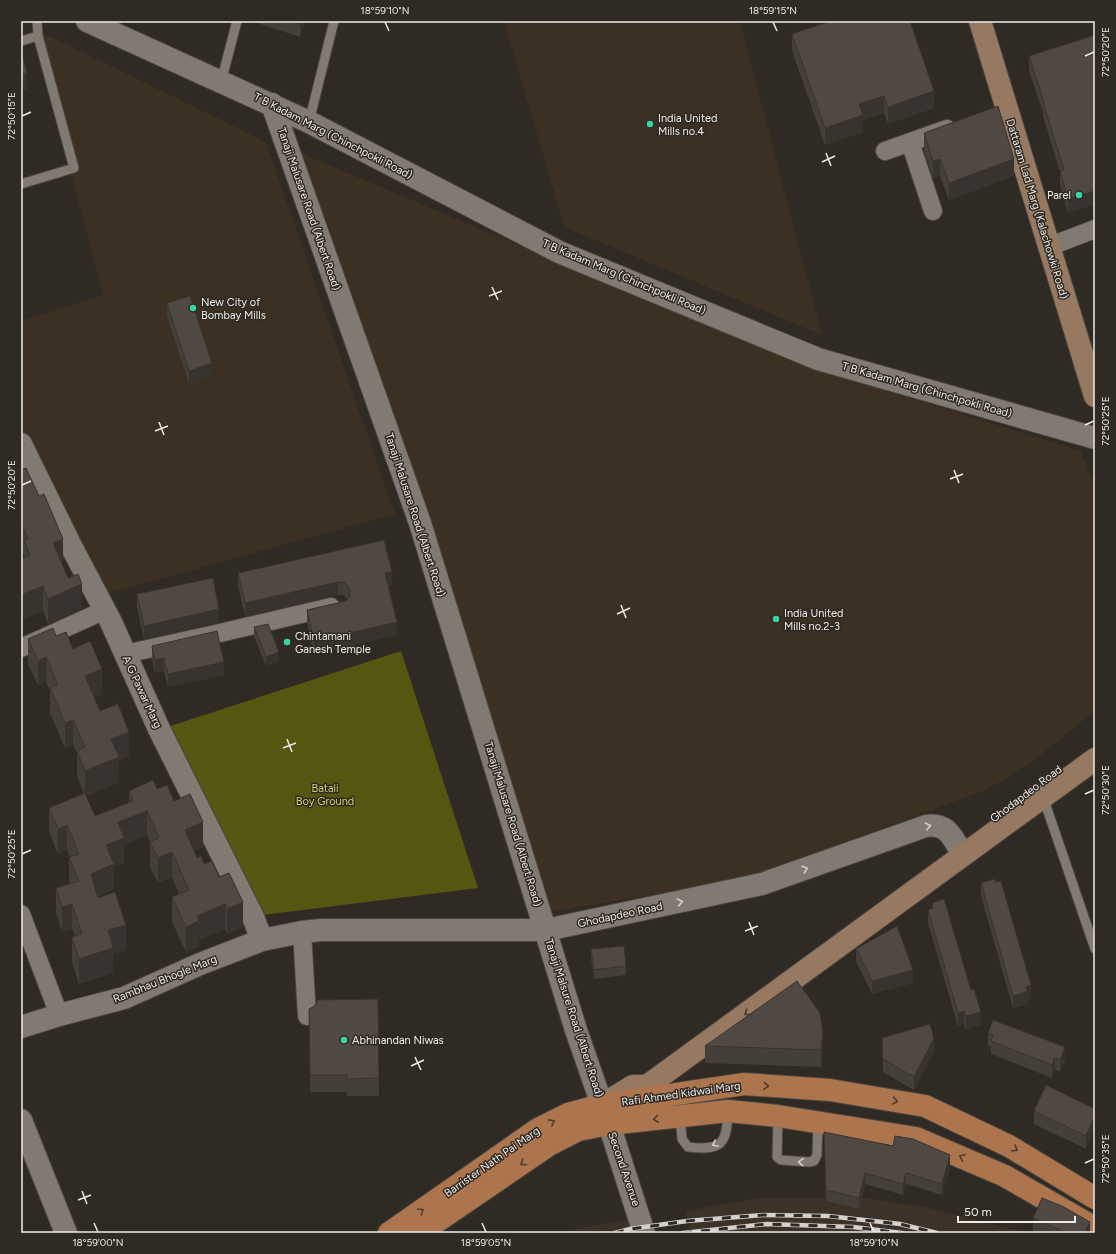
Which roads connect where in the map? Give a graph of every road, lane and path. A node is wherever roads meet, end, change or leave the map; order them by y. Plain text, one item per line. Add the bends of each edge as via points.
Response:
1 (37, 21) edge
2 (87, 21) edge
3 (237, 21) edge
4 (334, 21) edge
5 (980, 21) edge
6 (38, 36) junction
7 (21, 40) edge
8 (221, 82) junction
9 (272, 104) junction
10 (309, 122) junction
11 (962, 123) edge
12 (910, 142) junction
13 (885, 150) dead end
14 (21, 184) edge
15 (933, 211) dead end
16 (1095, 230) edge
17 (1048, 247) junction
18 (1095, 396) edge
19 (1095, 438) edge
20 (21, 444) edge
21 (340, 605) edge
22 (105, 610) junction
23 (21, 648) edge
24 (125, 654) junction
25 (1095, 743) edge
26 (1095, 759) edge
27 (1043, 797) junction
28 (960, 850) junction
29 (21, 914) edge
30 (546, 930) junction
31 (302, 932) junction
32 (262, 940) junction
33 (1095, 949) edge
34 (58, 1015) junction
35 (307, 1016) dead end
36 (21, 1027) edge
37 (728, 1111) junction
38 (606, 1115) junction
39 (680, 1116) junction
40 (778, 1116) junction
41 (21, 1120) edge
42 (818, 1122) junction
43 (1095, 1198) edge
44 (1095, 1228) edge
45 (66, 1233) edge
46 (389, 1233) edge
47 (420, 1233) edge
48 (644, 1233) edge

1 - 6 lane
2 - 8 street, T B Kadam Marg (Chinchpokli Road)
3 - 8 lane
4 - 10 lane
5 - 17 main road, Dattaram Lad Marg (Kalachowki Road) via 999,110
6 - 7 lane
6 - 14 lane via 74,168
8 - 9 street, T B Kadam Marg (Chinchpokli Road)
9 - 10 street, T B Kadam Marg (Chinchpokli Road)
9 - 30 street, Tanaji Malusare Road (Albert Road) via 420,523
10 - 19 street, T B Kadam Marg (Chinchpokli Road) via 559,252 818,359
11 - 12 street
12 - 13 street
12 - 15 street
16 - 17 street
17 - 18 main road, Dattaram Lad Marg (Kalachowki Road)
20 - 22 street, A G Pawar Marg
21 - 24 street
22 - 23 street
22 - 24 street, A G Pawar Marg
24 - 32 street, A G Pawar Marg
25 - 28 main road, Ghodapdeo Road via 1038,783
26 - 27 main road, Ghodapdeo Road
27 - 28 main road, Ghodapdeo Road
27 - 33 lane
30 -> 28 street, Ghodapdeo Road via 762,884 935,824 949,832
28 - 38 main road, Ghodapdeo Road via 647,1086 633,1086
29 - 34 street
30 - 31 street, Ghodapdeo Road
30 - 38 street, Tanaji Malsure Road (Albert Road) via 576,1030
31 - 32 street, Ghodapdeo Road
31 - 35 street
32 - 34 street, Rambhau Bhogle Marg via 124,998
34 - 36 street, Rambhau Bhogle Marg
37 - 39 main road, Rafi Ahmed Kidwai Marg
37 -> 39 lane via 726,1137 718,1145 705,1148 688,1146 682,1139
37 - 40 main road, Rafi Ahmed Kidwai Marg
39 -> 38 main road, Rafi Ahmed Kidwai Marg
38 -> 43 main road, Rafi Ahmed Kidwai Marg via 744,1084 830,1090 925,1106 1009,1146
46 -> 38 main road, Barrister Nath Pai Marg via 538,1129 568,1114
38 -> 47 main road, Barrister Nath Pai Marg via 563,1137
38 - 48 street, Second Avenue
40 - 42 main road, Rafi Ahmed Kidwai Marg
42 -> 40 lane via 817,1155 814,1161 781,1160 777,1157
41 - 45 street
44 -> 42 main road, Rafi Ahmed Kidwai Marg via 1005,1176 916,1138

